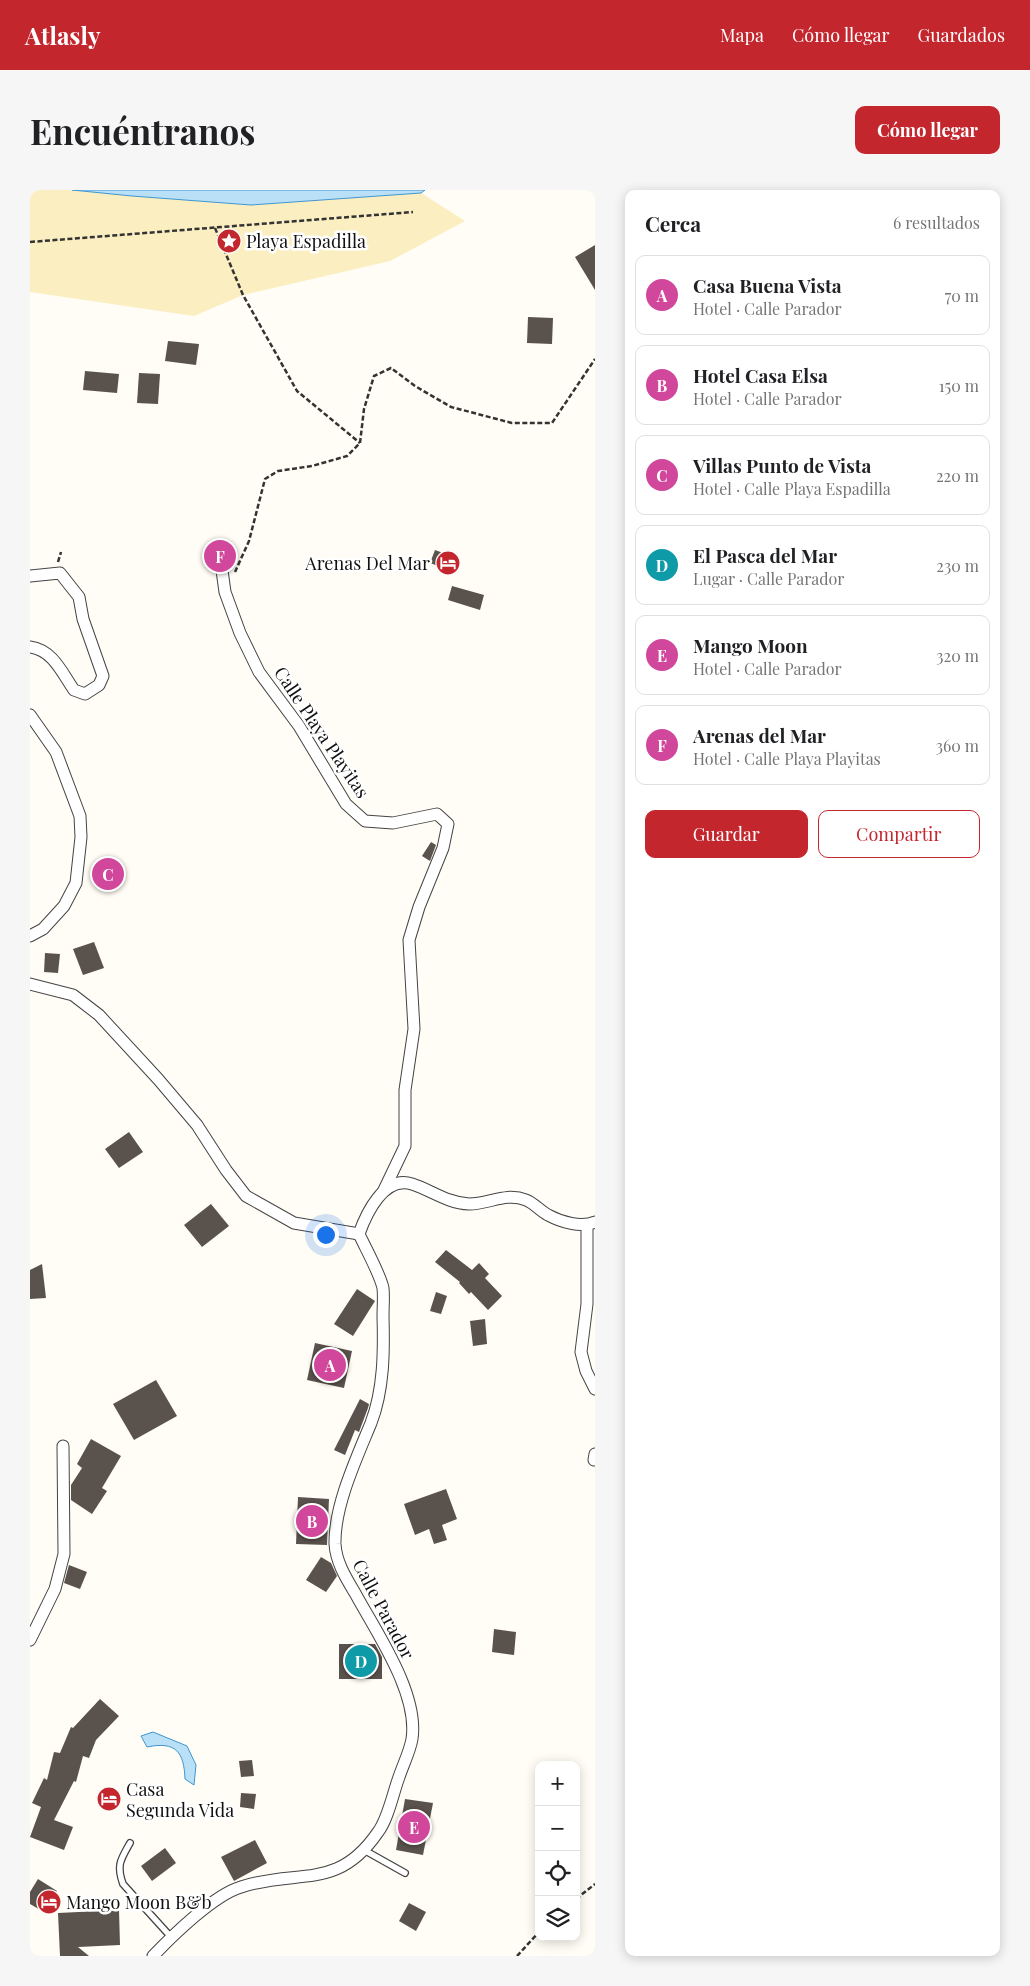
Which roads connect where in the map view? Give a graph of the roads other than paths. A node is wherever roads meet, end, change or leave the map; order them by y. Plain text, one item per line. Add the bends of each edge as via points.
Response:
1 (220, 556) dead end
2 (30, 576) edge
3 (30, 647) edge
4 (30, 715) edge
5 (30, 936) edge
6 (30, 984) edge
7 (382, 1193) junction
8 (591, 1224) edge
9 (359, 1234) junction
10 (595, 1388) edge
11 (63, 1446) dead end
12 (30, 1640) edge
13 (130, 1843) dead end
14 (364, 1850) junction
15 (405, 1873) dead end
16 (171, 1937) junction
17 (153, 1956) edge

1 - 7 street, Calle Playa Playitas via 225,592 259,672 299,726 346,804 365,821 393,823 437,814 448,824 443,848 409,940 414,1029 405,1090 405,1146
2 - 3 street via 60,573 79,597 83,619 103,676 99,685 86,694 74,690 51,656
4 - 5 street via 60,760 80,816 81,838 76,883 64,906 44,930
6 - 9 street via 72,995 99,1015 197,1125 246,1196 294,1223
7 - 8 street via 399,1183 407,1183 467,1204 514,1197 527,1200 548,1215
7 - 9 street via 365,1218
8 - 10 street via 581,1352
9 - 14 street, Calle Parador via 382,1288 380,1395 349,1479 335,1543 343,1572 396,1668 412,1718 412,1739 380,1830
11 - 12 street via 64,1554 55,1590
13 - 16 lane via 118,1865 123,1884
14 - 15 lane
14 - 16 street, Calle Parador via 342,1868 318,1876 238,1887
16 - 17 street, Calle Parador

